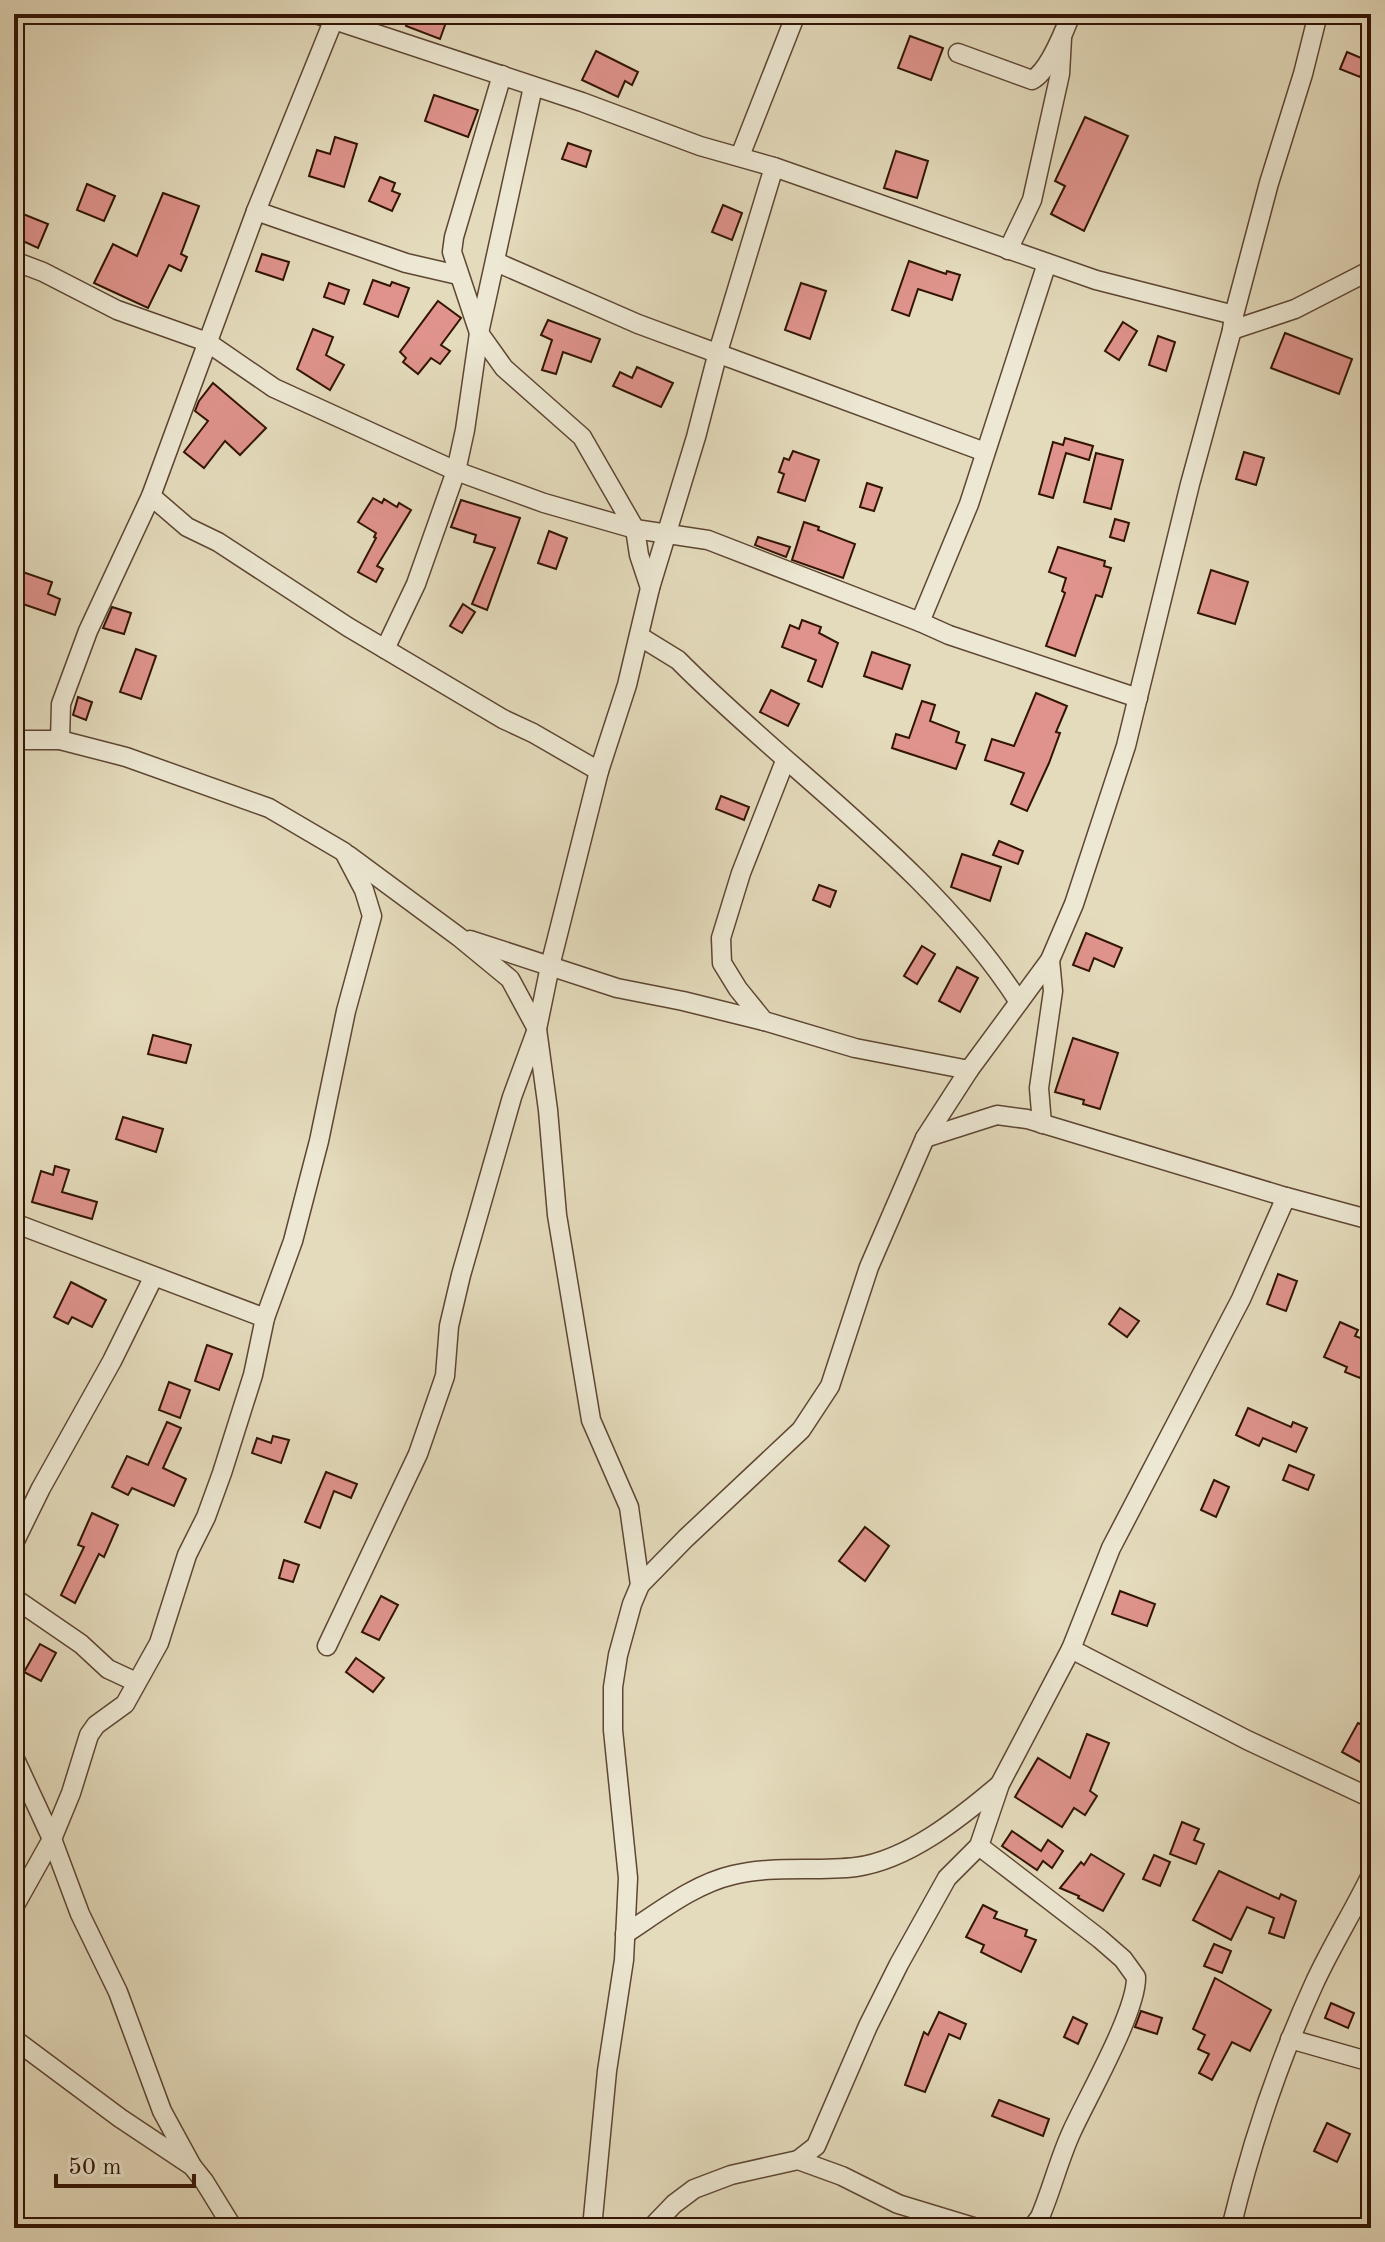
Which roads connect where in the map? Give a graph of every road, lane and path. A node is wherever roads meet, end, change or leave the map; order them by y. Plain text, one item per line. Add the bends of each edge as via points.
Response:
1 (316, 14) edge
2 (796, 14) edge
3 (1071, 14) edge
4 (1318, 14) edge
5 (336, 17) edge
6 (1062, 38) junction
7 (958, 53) dead end
8 (502, 75) junction
9 (533, 87) junction
10 (740, 156) junction
11 (774, 167) junction
12 (256, 211) junction
13 (1008, 250) junction
14 (14, 261) edge
15 (496, 262) junction
16 (1047, 263) junction
17 (1371, 270) edge
18 (458, 275) junction
19 (1233, 322) junction
20 (479, 333) junction
21 (207, 342) junction
22 (718, 352) junction
23 (985, 452) junction
24 (456, 471) junction
25 (151, 496) junction
26 (635, 529) junction
27 (665, 535) junction
28 (650, 588) junction
29 (920, 622) junction
30 (639, 636) junction
31 (385, 649) junction
32 (1138, 698) junction
33 (60, 740) junction
34 (14, 741) edge
35 (785, 761) junction
36 (599, 771) junction
37 (344, 852) junction
38 (459, 937) junction
39 (1050, 960) junction
40 (550, 966) junction
41 (1019, 1002) junction
42 (764, 1021) junction
43 (537, 1029) junction
44 (969, 1070) junction
45 (1042, 1124) junction
46 (925, 1138) junction
47 (1286, 1197) junction
48 (1371, 1220) edge
49 (14, 1223) edge
50 (153, 1278) junction
51 (265, 1318) junction
52 (14, 1543) edge
53 (640, 1585) junction
54 (14, 1598) edge
55 (327, 1646) dead end
56 (1071, 1649) junction
57 (136, 1682) junction
58 (14, 1757) edge
59 (1000, 1784) junction
60 (1371, 1798) edge
61 (52, 1839) junction
62 (979, 1846) junction
63 (1371, 1875) edge
64 (14, 1907) edge
65 (625, 1934) junction
66 (14, 2039) edge
67 (1290, 2039) junction
68 (1371, 2062) edge
69 (798, 2160) junction
70 (192, 2166) junction
71 (233, 2228) edge
72 (592, 2228) edge
73 (651, 2228) edge
74 (977, 2228) edge
75 (1032, 2228) edge
76 (1231, 2228) edge

1 - 5 street
2 - 10 street
3 - 6 street
4 - 19 street
5 - 8 street
5 - 12 street
6 - 7 street via 1032,80
6 - 13 street via 1060,74 1032,200
8 - 9 street
8 - 18 street via 454,237
9 - 10 street
9 - 15 street
10 - 11 street
11 - 13 street
11 - 22 street
12 - 18 street via 406,263
12 - 21 street
13 - 16 street
14 - 21 street via 117,310
15 - 20 street
15 - 22 street via 638,324
16 - 19 street
16 - 23 street
17 - 19 street via 1295,309
18 - 20 street
19 - 32 street
20 - 24 street
20 - 26 street via 504,368 582,437
21 - 24 street via 274,388
21 - 25 street
22 - 23 street
22 - 27 street
23 - 29 street
24 - 26 street
24 - 31 street via 416,584
25 - 31 street via 187,527
25 - 33 street via 104,593 61,704
26 - 27 street
26 - 28 street
27 - 28 street
27 - 29 street via 708,540
28 - 30 street
29 - 32 street
30 - 35 street via 678,660
30 - 36 street
31 - 36 street
32 - 39 street via 1074,904
33 - 34 street
33 - 37 street via 126,757 269,808
35 - 41 street via 936,897 992,961
35 - 42 street via 721,938 722,963
36 - 40 street
37 - 38 street
37 - 51 street via 372,916 293,1241
38 - 40 street
38 - 43 street via 510,979
39 - 41 street
39 - 45 street via 1053,991 1039,1088
40 - 42 street via 617,988
40 - 43 street
41 - 44 street
42 - 44 street via 855,1048
43 - 53 street via 557,1215 591,1420 629,1507
43 - 55 street via 461,1275 445,1376 431,1419
44 - 46 street
45 - 46 street via 997,1115
45 - 47 street
46 - 53 street via 869,1267 830,1386 801,1430
47 - 48 street
47 - 56 street via 1241,1299 1111,1548
49 - 50 street
50 - 51 street
50 - 52 street
51 - 57 street via 222,1473 187,1555 159,1643
53 - 65 street via 613,1687 628,1878
54 - 57 street via 108,1669
56 - 59 street
56 - 60 street
57 - 61 street via 125,1704 89,1735
58 - 61 street
59 - 62 street
59 - 65 street via 951,1825 895,1854 859,1866 733,1875 702,1886
61 - 64 street
61 - 70 street via 162,2111
62 - 69 street via 947,1878 868,2026 821,2138
62 - 75 street via 1100,1939 1136,1977 1123,2022
63 - 67 street
65 - 72 street
66 - 70 street
67 - 68 street
67 - 76 street via 1248,2155
69 - 73 street via 705,2184 674,2204
69 - 74 street via 898,2204
70 - 71 street

